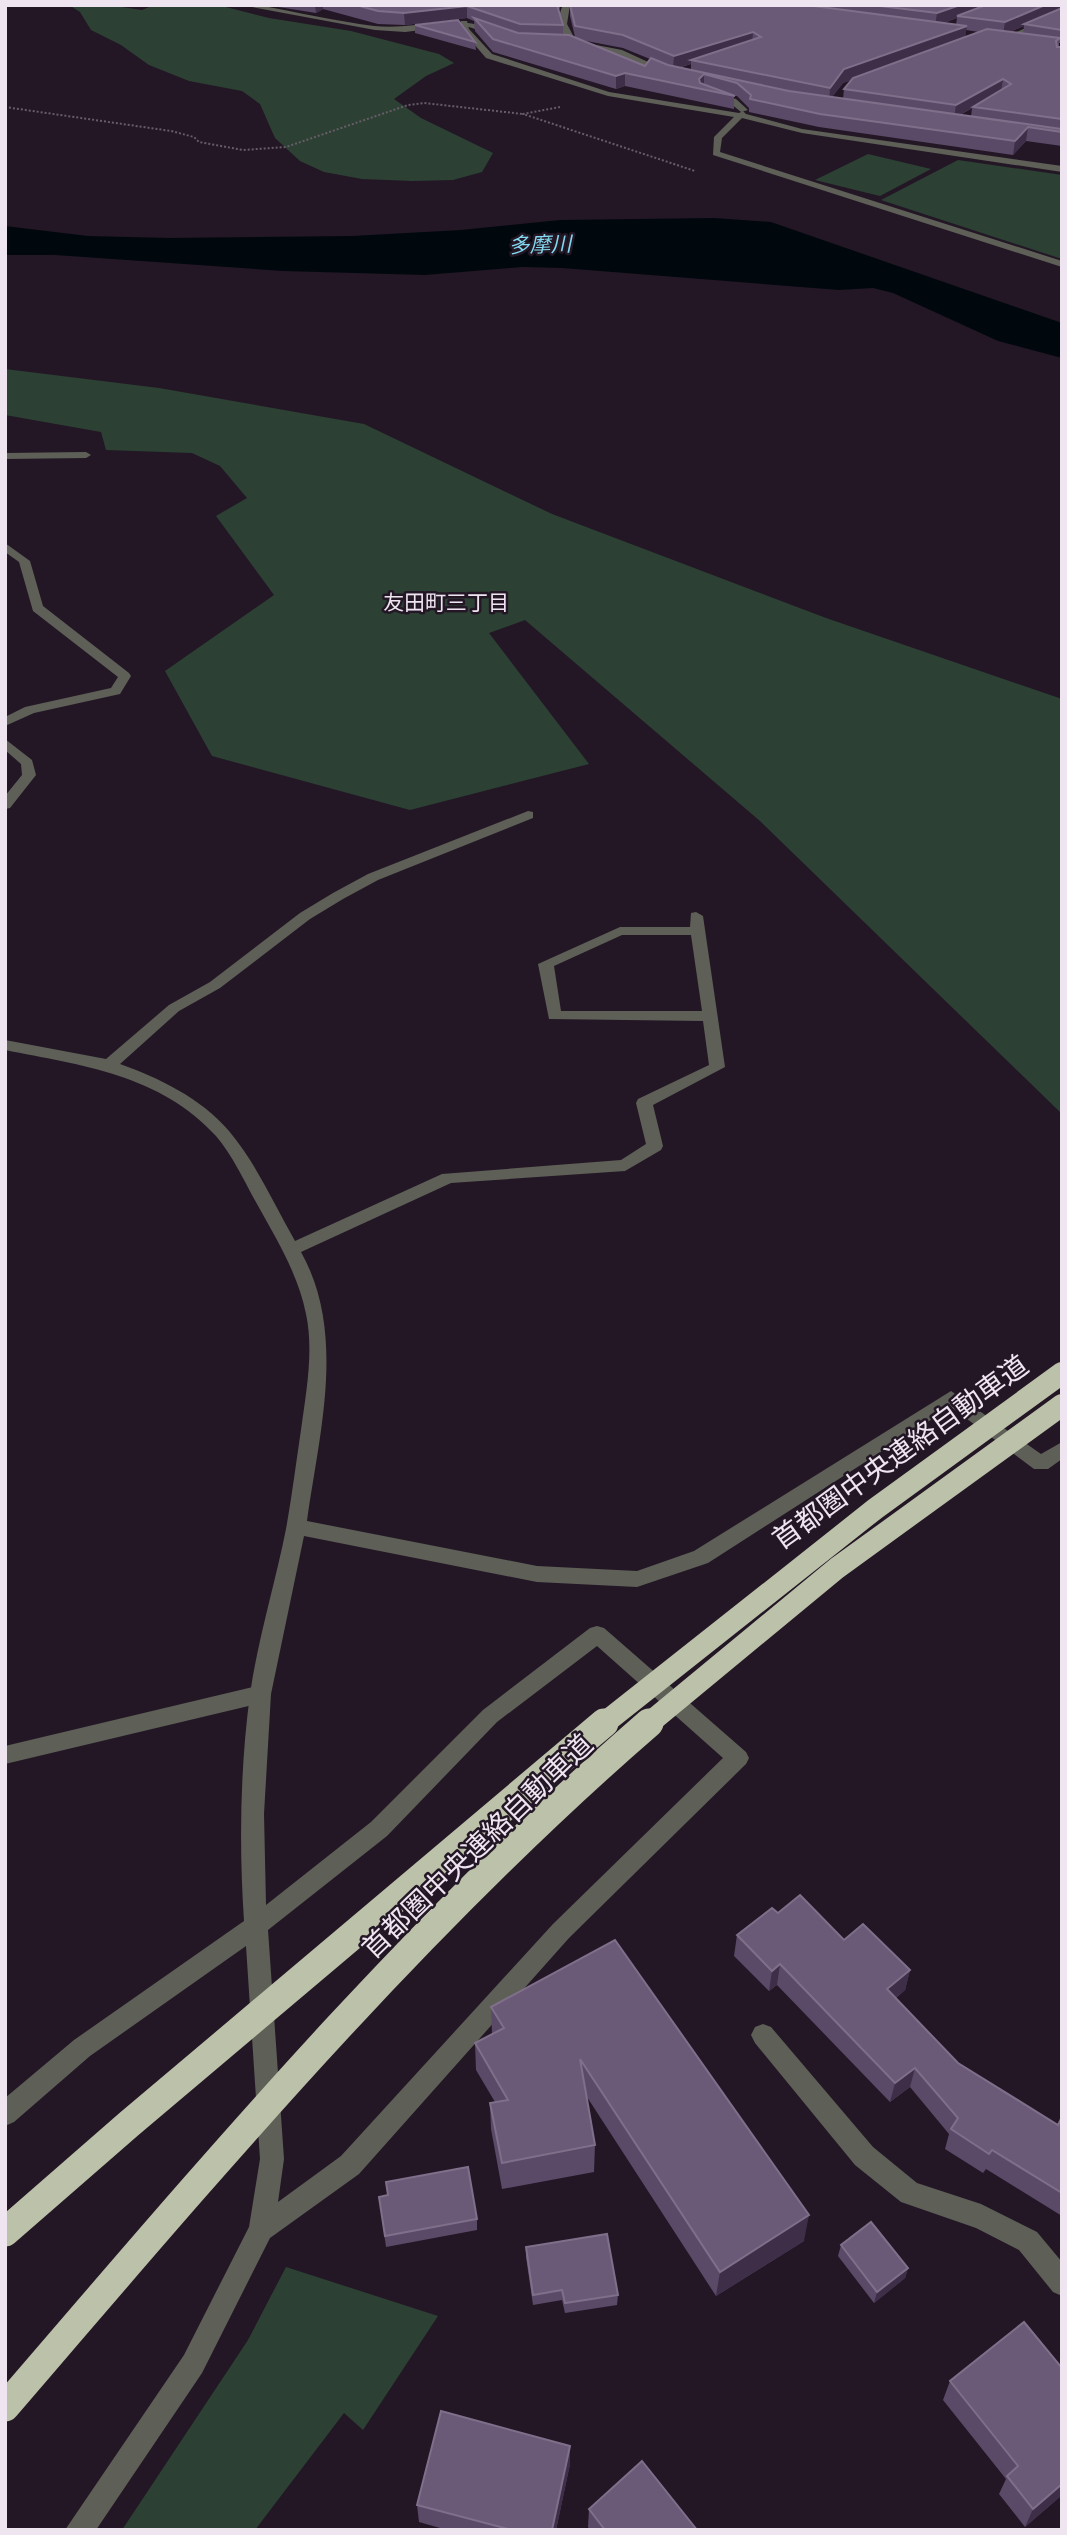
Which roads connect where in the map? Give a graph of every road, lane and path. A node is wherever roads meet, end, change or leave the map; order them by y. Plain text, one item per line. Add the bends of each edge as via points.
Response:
1 (244, 5) edge
2 (567, 5) edge
3 (1061, 14) edge
4 (464, 23) junction
5 (507, 37) edge
6 (558, 43) edge
7 (570, 43) junction
8 (1026, 43) edge
9 (602, 59) edge
10 (677, 74) edge
11 (652, 77) edge
12 (674, 83) edge
13 (699, 91) edge
14 (5, 107) edge
15 (743, 113) junction
16 (523, 114) dead end
17 (1062, 169) edge
18 (1062, 264) edge
19 (86, 455) dead end
20 (5, 456) edge
21 (5, 547) edge
22 (5, 722) edge
23 (5, 743) edge
24 (5, 805) edge
25 (528, 815) dead end
26 (710, 1016) junction
27 (5, 1045) edge
28 (109, 1065) junction
29 (291, 1250) junction
30 (1062, 1373) edge
31 (1062, 1405) edge
32 (1062, 1449) edge
33 (296, 1527) junction
34 (261, 1694) junction
35 (5, 1755) edge
36 (256, 1926) junction
37 (763, 2035) dead end
38 (5, 2114) edge
39 (261, 2229) junction
40 (5, 2232) edge
41 (1062, 2283) edge
42 (5, 2407) edge
43 (79, 2530) edge

1 - 4 street via 382,29
2 - 7 street via 563,16
3 - 8 street via 998,39
4 - 5 street
4 - 15 street via 489,56 549,76 608,94
6 - 7 street
7 - 9 street
7 - 10 street via 619,52
11 - 12 street
13 - 15 street via 733,101
14 - 16 path via 144,126 199,142 261,151 286,147 408,105 442,103
15 - 17 street via 802,131
15 - 18 street via 718,137 716,153
19 - 20 street
21 - 22 street via 24,561 37,608 125,676 115,691 30,710
23 - 24 street via 27,763 29,775
25 - 28 street via 373,877 338,896 215,985 174,1008
26 - 26 street via 697,923 620,931 546,964 554,1016
26 - 29 street via 717,1067 644,1103 655,1146 625,1165 448,1178
27 - 28 street
28 - 29 street via 177,1095 222,1133
29 - 33 street via 309,1290 318,1337 315,1396
30 - 40 highway, 首都圏中央連絡自動車道, bridge via 932,1463 782,1578 480,1825
31 - 42 highway, 首都圏中央連絡自動車道, bridge via 954,1479 801,1597 653,1721 490,1871 316,2050
32 - 33 street via 1041,1464 951,1398 701,1557 637,1579 537,1574
33 - 34 street
34 - 35 street
34 - 36 street via 253,1814
36 - 38 street via 82,2048
36 - 39 street via 272,2160
36 - 39 street via 379,1829 490,1716 597,1634 738,1758 561,1931 350,2165
37 - 41 street via 864,2156 911,2193 981,2217 1028,2241
39 - 43 street via 192,2364

